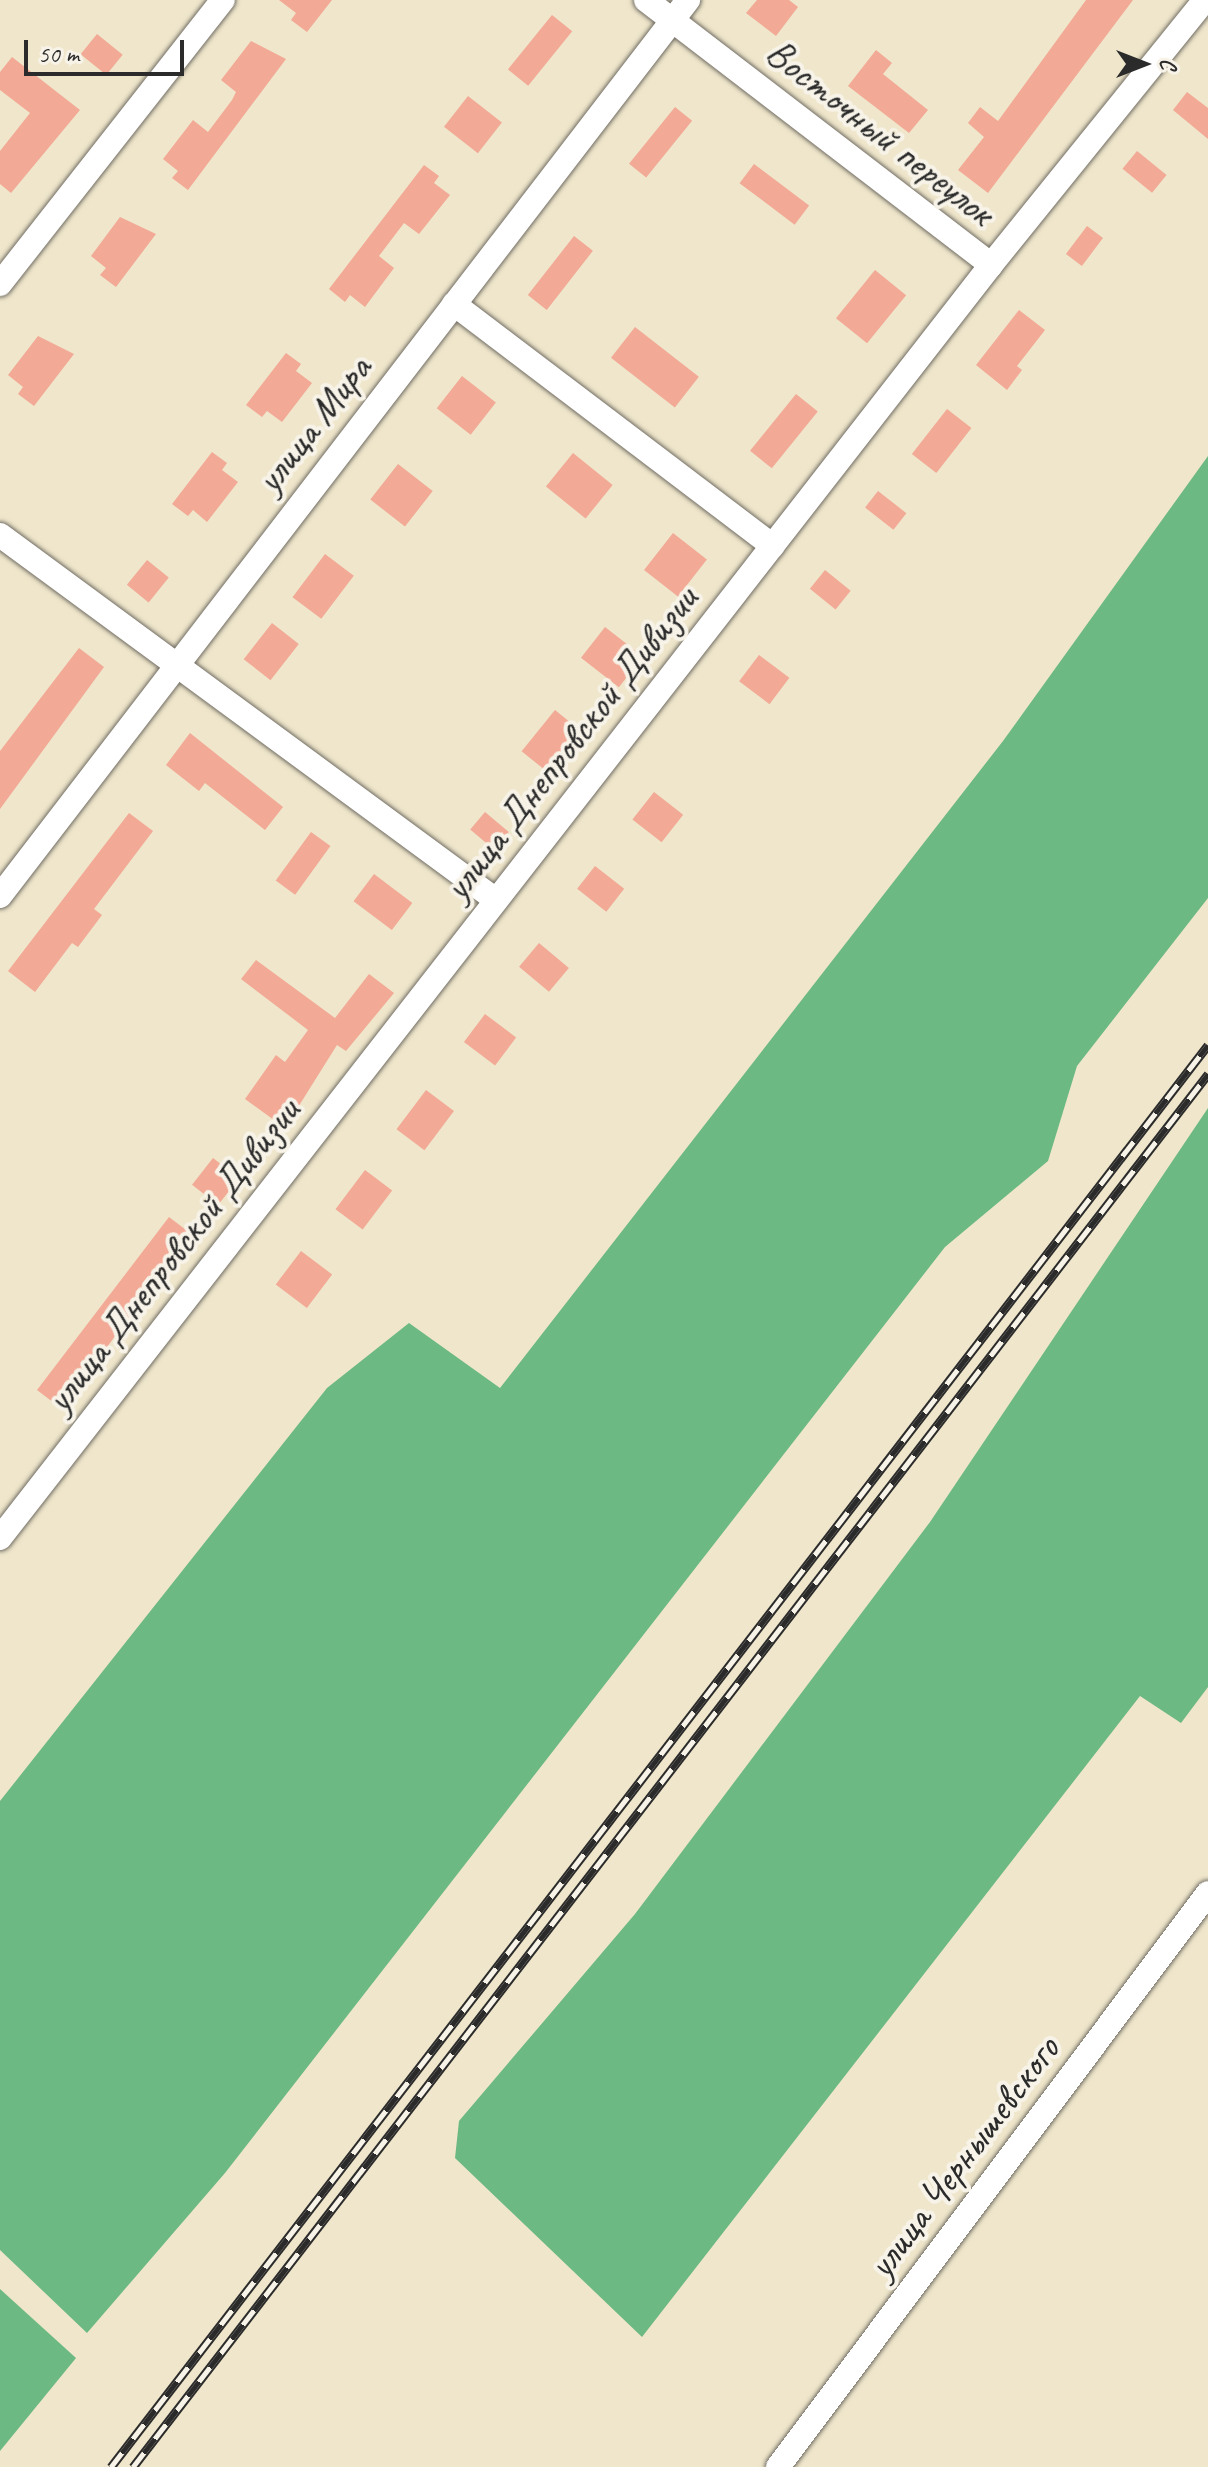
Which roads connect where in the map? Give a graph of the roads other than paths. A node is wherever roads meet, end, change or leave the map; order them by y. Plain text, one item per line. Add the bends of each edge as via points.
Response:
1 (223, 0) edge
2 (646, 0) edge
3 (688, 0) edge
4 (1205, 0) edge
5 (672, 20) junction
6 (991, 265) junction
7 (0, 284) edge
8 (454, 304) junction
9 (0, 535) edge
10 (773, 546) junction
11 (175, 666) junction
12 (0, 896) edge
13 (496, 900) junction
14 (0, 1538) edge
15 (1208, 1893) edge
16 (778, 2467) edge

1 - 7 street
2 - 5 street, Восточный переулок
3 - 5 street, улица Мира
4 - 6 street, улица Днепровской Дивизии
5 - 6 street, Восточный переулок
5 - 8 street, улица Мира
6 - 10 street, улица Днепровской Дивизии
8 - 10 street
8 - 11 street, улица Мира
9 - 11 street
10 - 13 street, улица Днепровской Дивизии
11 - 12 street, улица Мира
11 - 13 street
13 - 14 street, улица Днепровской Дивизии
15 - 16 street, улица Чернышевского

